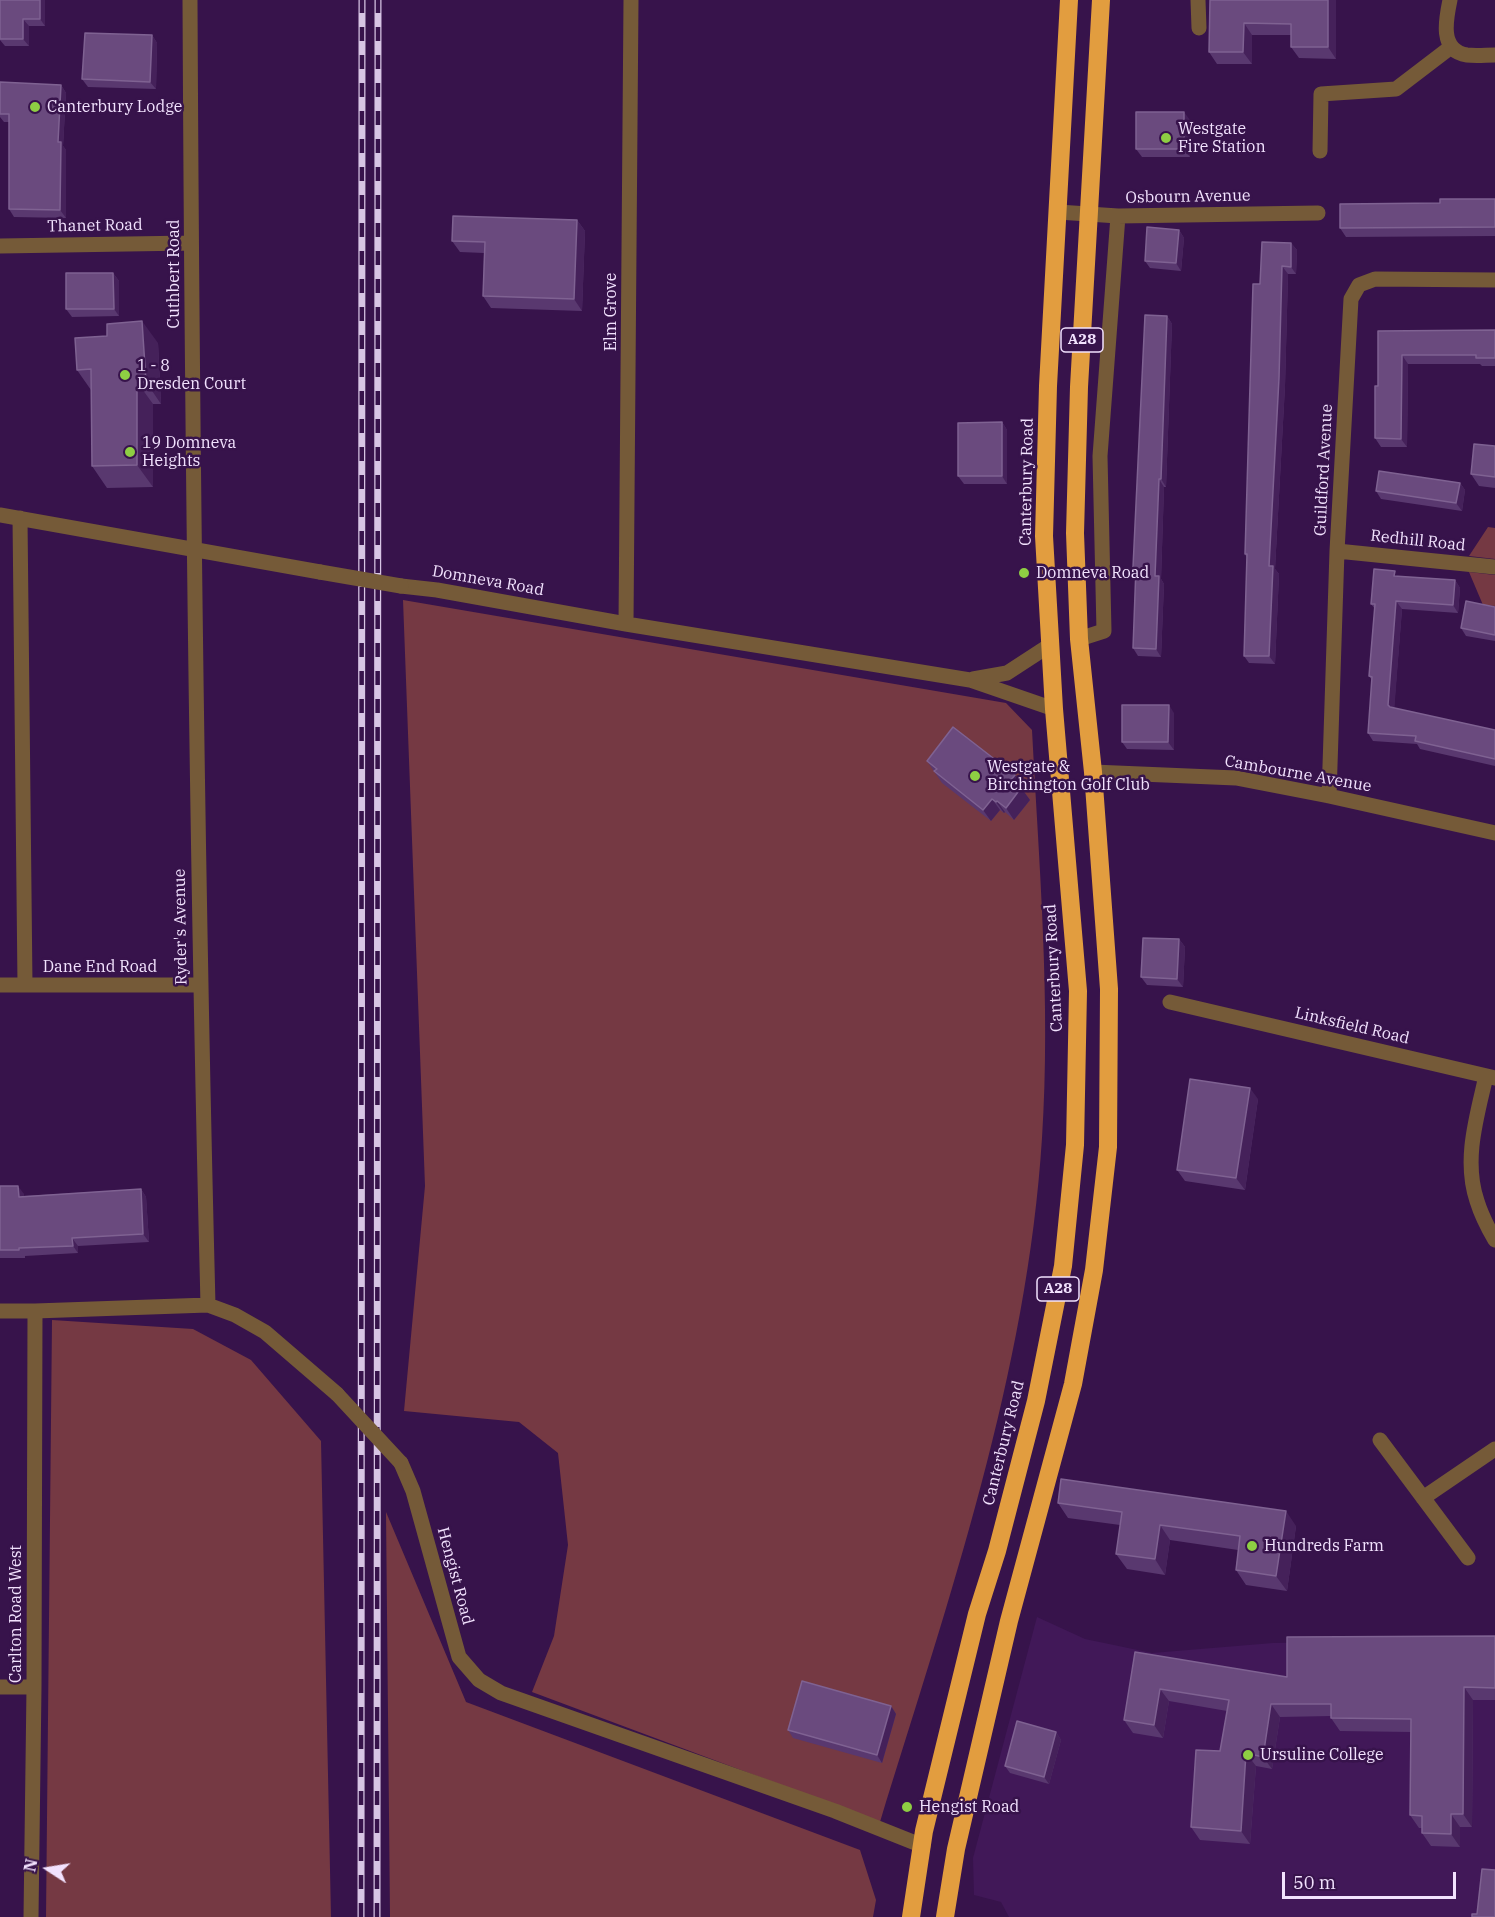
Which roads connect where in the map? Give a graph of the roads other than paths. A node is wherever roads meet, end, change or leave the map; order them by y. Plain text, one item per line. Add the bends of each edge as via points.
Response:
1 (190, 0) edge
2 (630, 0) edge
3 (1069, 0) edge
4 (1101, 0) edge
5 (1198, 0) edge
6 (1450, 0) edge
7 (1199, 28) dead end
8 (1451, 47) junction
9 (1495, 55) edge
10 (1320, 151) dead end
11 (1058, 212) junction
12 (1318, 213) dead end
13 (1089, 214) junction
14 (1118, 216) junction
15 (192, 243) junction
16 (0, 246) edge
17 (1495, 280) edge
18 (0, 514) edge
19 (20, 518) junction
20 (194, 548) junction
21 (1337, 551) junction
22 (1495, 567) edge
23 (627, 624) junction
24 (1079, 639) junction
25 (1050, 645) junction
26 (970, 680) junction
27 (1054, 709) junction
28 (1093, 772) junction
29 (1329, 796) junction
30 (1495, 832) edge
31 (25, 985) junction
32 (200, 985) junction
33 (0, 986) edge
34 (1170, 1002) dead end
35 (1200, 1009) junction
36 (1197, 1026) dead end
37 (1491, 1077) edge
38 (1495, 1240) edge
39 (208, 1305) junction
40 (0, 1311) edge
41 (35, 1311) junction
42 (1380, 1440) dead end
43 (1495, 1449) edge
44 (1424, 1498) junction
45 (1468, 1558) dead end
46 (0, 1687) edge
47 (34, 1687) junction
48 (923, 1846) junction
49 (31, 1917) edge
50 (911, 1917) edge
51 (945, 1917) edge

1 - 15 street, Cuthbert Road
2 - 23 street, Elm Grove
3 - 11 highway, Canterbury Road / A28
4 - 13 highway, A28
5 - 7 street
6 - 8 street via 1446,37
8 - 9 street via 1464,55
8 - 10 street via 1396,89 1321,94
11 - 13 street, Osbourn Avenue
11 - 25 highway, Canterbury Road / A28 via 1045,525
12 - 14 street, Osbourn Avenue
13 - 14 street, Osbourn Avenue
13 - 24 highway, A28 via 1075,533
14 - 24 street via 1100,456 1104,631
15 - 16 street, Thanet Road
15 - 20 street, Cuthbert Road
17 - 21 street, Guildford Avenue via 1375,279 1359,285 1351,299
18 - 19 street, Domneva Road
19 - 20 street, Domneva Road
19 - 31 street
20 - 23 street, Domneva Road, bridge
20 - 32 street, Ryder's Avenue
21 - 22 street, Redhill Road
21 - 29 street, Guildford Avenue
23 - 26 street, Domneva Road
24 - 28 highway, A28
25 - 26 street, Domneva Road via 1007,673
25 - 27 highway, Canterbury Road / A28
26 - 27 street, Domneva Road
27 - 48 highway, Canterbury Road / A28 via 1078,991 1075,1145 1063,1266 1036,1401 972,1634
28 - 29 street, Cambourne Avenue via 1236,778
28 - 51 highway, A28 via 1109,989 1108,1147 1094,1270 1073,1384 1007,1631 956,1849
29 - 30 street, Cambourne Avenue
31 - 32 street, Dane End Road
31 - 33 street, Dane End Road
32 - 39 street, Ryder's Avenue
34 - 35 street, Linksfield Road
35 - 36 street
35 - 37 street, Linksfield Road
37 - 38 street via 1473,1137 1472,1171 1476,1200
39 - 41 street, Hengist Road
39 - 48 street, Hengist Road, bridge via 265,1332 338,1394 401,1463 413,1491 459,1656 479,1680 501,1693 836,1811
40 - 41 street, Hengist Road
41 - 47 street, Carlton Road West
42 - 44 street
43 - 44 street
44 - 45 street
46 - 47 street
47 - 49 street, Carlton Road West
48 - 50 highway, Canterbury Road / A28

